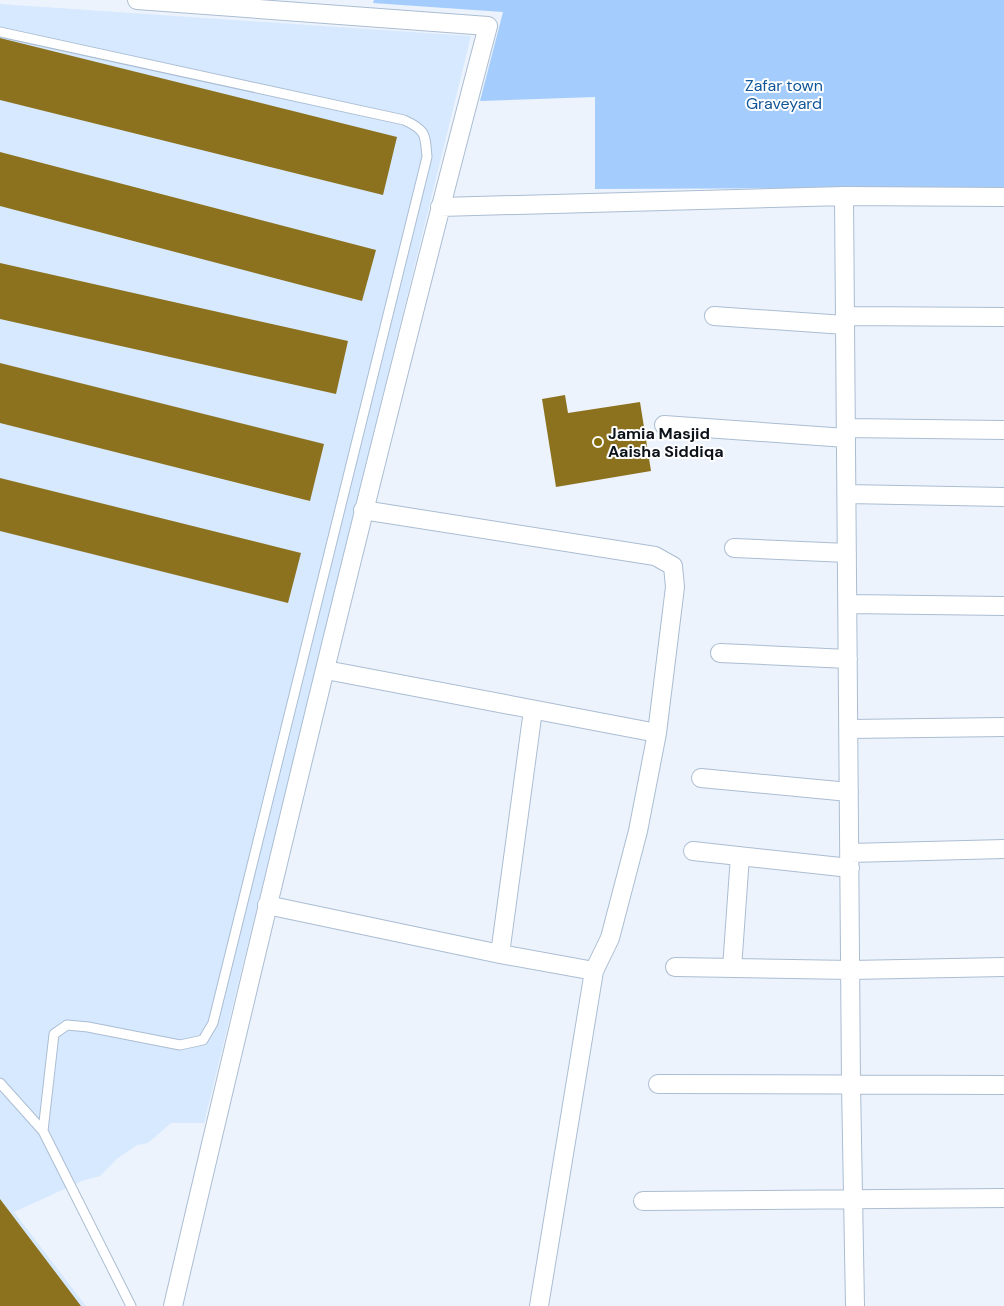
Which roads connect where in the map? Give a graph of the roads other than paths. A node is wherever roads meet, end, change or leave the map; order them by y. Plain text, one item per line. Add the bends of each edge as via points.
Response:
1 (136, 0) edge
2 (0, 32) edge
3 (844, 196) junction
4 (1004, 197) edge
5 (440, 206) junction
6 (714, 316) dead end
7 (1004, 317) edge
8 (845, 321) junction
9 (664, 425) dead end
10 (1004, 430) edge
11 (846, 433) junction
12 (847, 494) junction
13 (1004, 497) edge
14 (363, 510) junction
15 (734, 548) dead end
16 (847, 553) junction
17 (848, 604) junction
18 (1004, 606) edge
19 (720, 653) dead end
20 (848, 659) junction
21 (326, 670) junction
22 (534, 710) junction
23 (1004, 727) edge
24 (849, 729) junction
25 (657, 733) junction
26 (701, 778) dead end
27 (849, 792) junction
28 (1004, 849) edge
29 (693, 851) dead end
30 (740, 856) junction
31 (850, 861) junction
32 (267, 905) junction
33 (500, 954) junction
34 (675, 967) dead end
35 (1004, 967) edge
36 (732, 968) junction
37 (851, 970) junction
38 (594, 971) junction
39 (0, 1084) edge
40 (658, 1084) dead end
41 (852, 1084) junction
42 (1004, 1085) edge
43 (43, 1131) junction
44 (1004, 1198) edge
45 (853, 1199) junction
46 (642, 1201) dead end
47 (131, 1306) edge
48 (174, 1306) edge
49 (539, 1306) edge
50 (855, 1306) edge

1 - 5 street via 488,26
2 - 43 lane via 404,120 420,127 425,137 426,157 213,1023 203,1040 180,1045 88,1026 67,1025 54,1034
3 - 4 street
3 - 5 street
3 - 8 street
5 - 14 street
6 - 8 street
7 - 8 street
8 - 11 street
9 - 11 street
10 - 11 street
11 - 12 street
12 - 13 street
12 - 16 street
14 - 21 street
14 - 25 street via 655,556 673,566 675,587
15 - 16 street
16 - 17 street
17 - 18 street
17 - 20 street
19 - 20 street
20 - 24 street
21 - 22 street
21 - 32 street
22 - 25 street
22 - 33 street
23 - 24 street
24 - 27 street
25 - 38 street via 638,831 613,929
26 - 27 street
27 - 31 street
28 - 31 street
29 - 30 street
30 - 31 street
30 - 36 street
31 - 37 street
32 - 33 street
32 - 48 street
33 - 38 street
34 - 36 street
35 - 37 street
36 - 37 street
37 - 41 street
38 - 49 street
39 - 43 lane
40 - 41 street
41 - 42 street
41 - 45 street
43 - 47 lane
44 - 45 street
45 - 46 street
45 - 50 street

